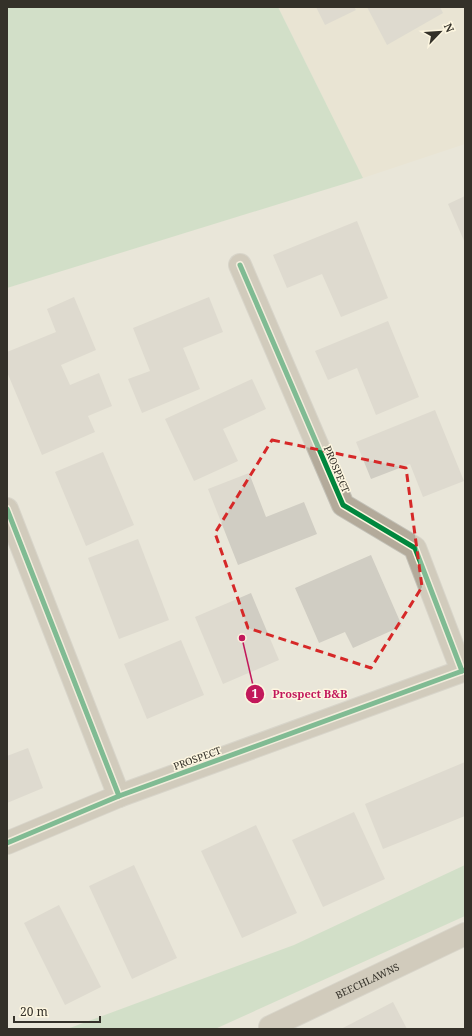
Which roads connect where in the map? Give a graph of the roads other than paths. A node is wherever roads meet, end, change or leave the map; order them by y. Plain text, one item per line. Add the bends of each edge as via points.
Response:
1 (240, 265) dead end
2 (7, 509) edge
3 (464, 671) edge
4 (119, 796) junction
5 (7, 843) edge
6 (465, 934) edge
7 (269, 1028) edge

1 - 3 street, PROSPECT via 343,505 414,548
2 - 4 street
3 - 4 street, PROSPECT
4 - 5 street, PROSPECT
6 - 7 street, BEECHLAWNS

